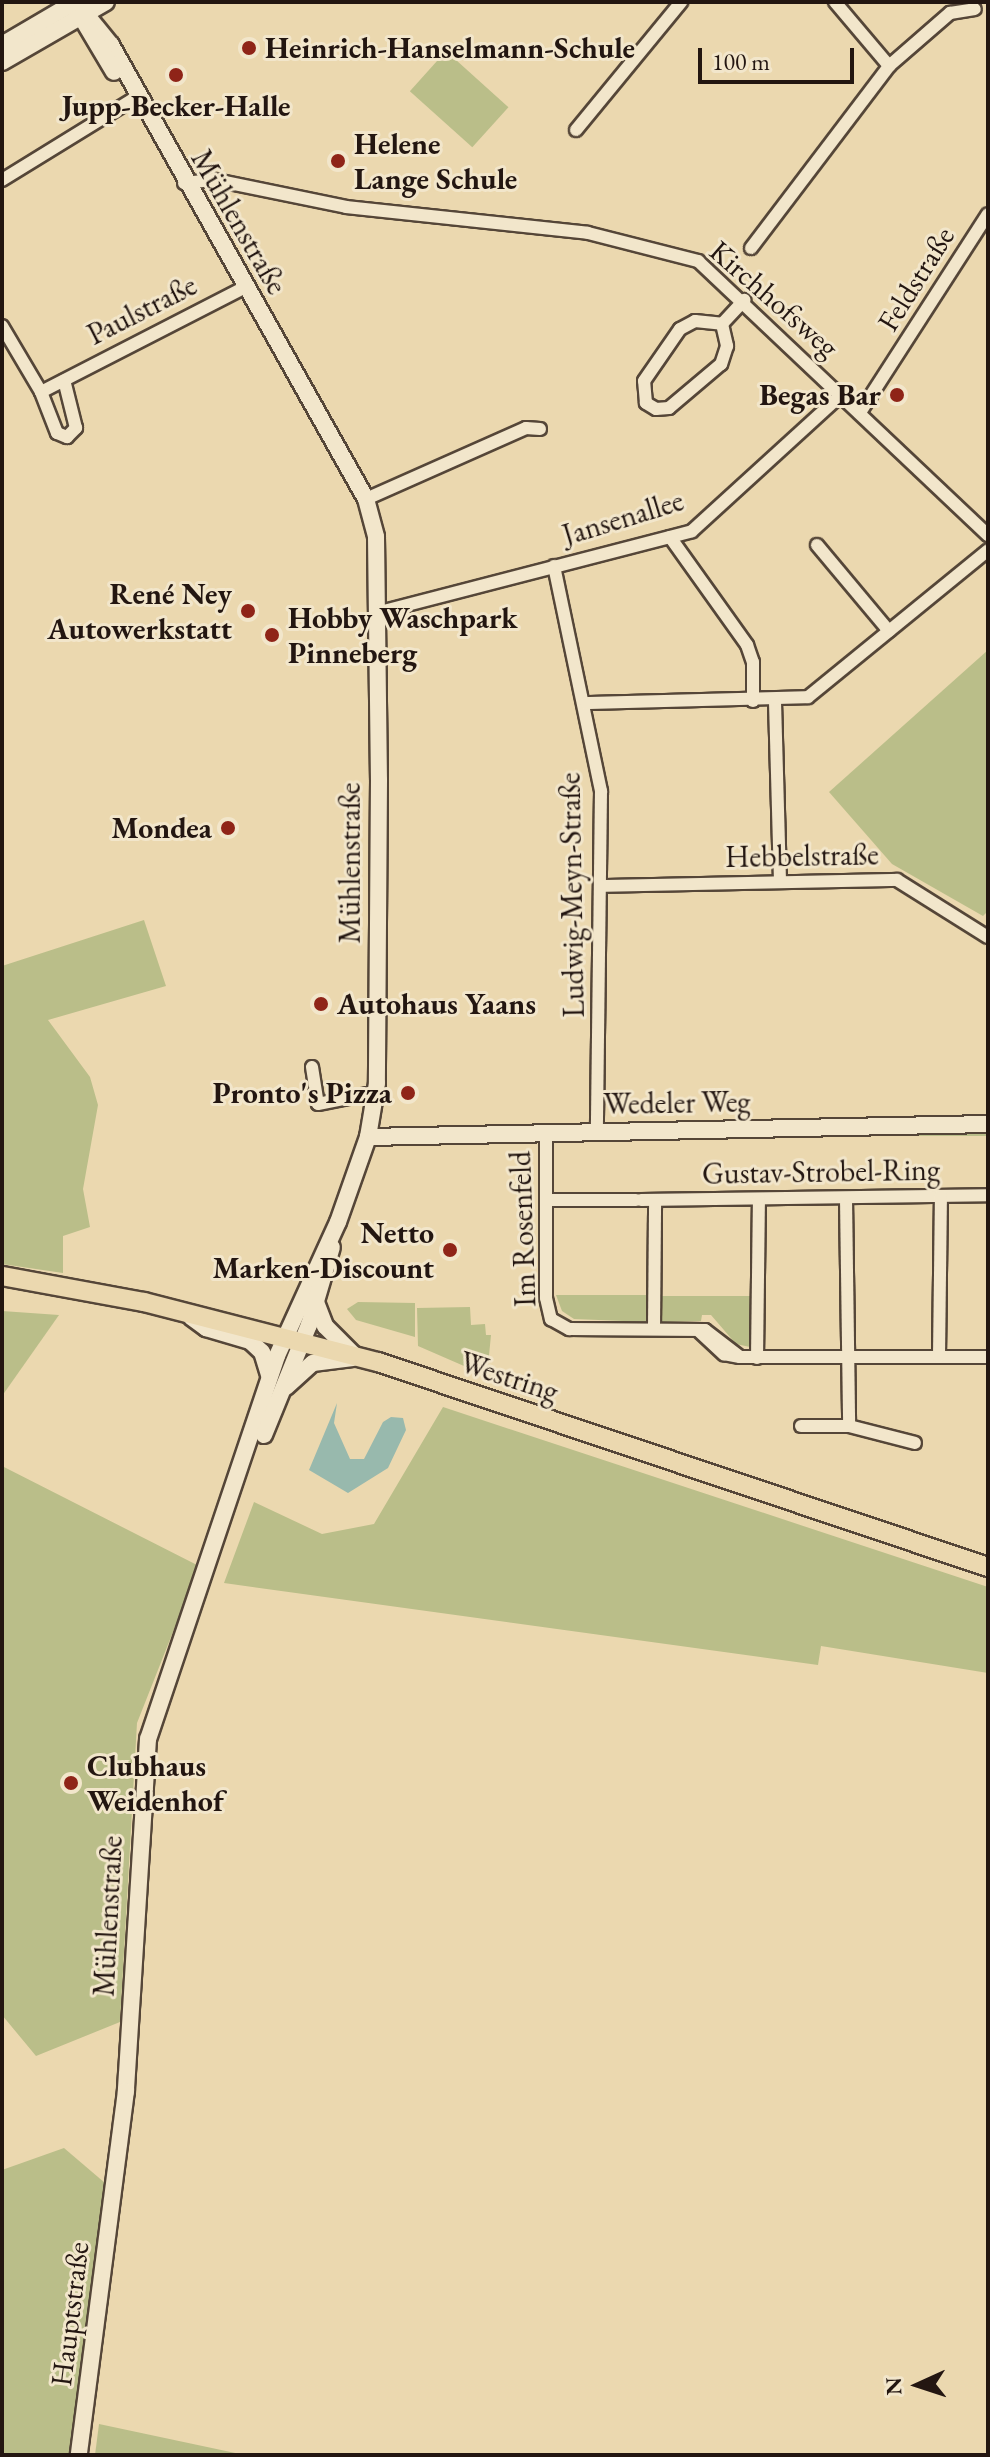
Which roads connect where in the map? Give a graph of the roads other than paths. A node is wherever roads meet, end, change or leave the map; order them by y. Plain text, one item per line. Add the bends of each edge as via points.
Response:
1 (75, 2) edge
2 (106, 2) edge
3 (681, 2) edge
4 (835, 2) edge
5 (975, 9) dead end
6 (85, 17) junction
7 (2, 45) edge
8 (2, 62) edge
9 (889, 66) junction
10 (137, 97) junction
11 (576, 130) dead end
12 (2, 180) edge
13 (184, 183) junction
14 (988, 214) edge
15 (751, 248) dead end
16 (245, 287) junction
17 (744, 300) junction
18 (722, 324) junction
19 (2, 326) edge
20 (64, 380) junction
21 (41, 392) junction
22 (842, 394) junction
23 (861, 411) junction
24 (540, 429) dead end
25 (366, 499) junction
26 (988, 535) edge
27 (670, 537) junction
28 (817, 545) dead end
29 (988, 550) edge
30 (554, 566) junction
31 (376, 613) junction
32 (889, 631) junction
33 (753, 701) junction
34 (775, 702) junction
35 (586, 703) junction
36 (780, 882) junction
37 (600, 886) junction
38 (988, 937) edge
39 (312, 1067) dead end
40 (368, 1094) dead end
41 (988, 1124) edge
42 (597, 1133) junction
43 (546, 1134) junction
44 (368, 1137) junction
45 (988, 1195) edge
46 (941, 1196) junction
47 (759, 1199) junction
48 (846, 1199) junction
49 (547, 1200) junction
50 (655, 1200) junction
51 (338, 1222) junction
52 (2, 1276) edge
53 (316, 1301) junction
54 (191, 1317) junction
55 (654, 1327) junction
56 (293, 1339) junction
57 (939, 1356) junction
58 (356, 1357) junction
59 (847, 1357) junction
60 (988, 1357) edge
61 (757, 1358) junction
62 (275, 1388) junction
63 (801, 1426) dead end
64 (849, 1426) junction
65 (915, 1443) dead end
66 (988, 1567) edge
67 (116, 2179) joint
68 (79, 2455) edge

1 - 6 main road, Mühlenstraße
1 - 7 main road
2 - 6 main road
3 - 11 street
4 - 9 street
5 - 9 street via 950,13
6 - 8 main road
6 - 10 main road, Mühlenstraße
9 - 15 street
10 - 12 street
10 - 13 main road, Mühlenstraße
13 - 16 main road, Mühlenstraße
13 - 17 street, Kirchhofsweg via 215,180 346,207 562,230 654,246 698,261
14 - 23 street, Feldstraße
16 - 20 street, Paulstraße
16 - 25 main road, Mühlenstraße
17 - 18 street
17 - 22 street, Kirchhofsweg
18 - 18 street via 727,346 721,364 669,408 646,403 644,381 680,329 695,321
19 - 21 street, Paulstraße
20 - 21 street, Paulstraße
20 - 21 street, Paulstraße via 76,428 67,437 57,433
22 - 23 street, Kirchhofsweg
22 - 27 street, Jansenallee via 692,531
23 - 26 street, Kirchhofsweg
24 - 25 street via 526,428
25 - 31 main road, Mühlenstraße via 376,537
27 - 30 street, Jansenallee
27 - 33 street via 747,645 753,662
28 - 32 street
29 - 32 street
30 - 31 street, Jansenallee
30 - 35 street, Ludwig-Meyn-Straße
31 - 44 main road, Mühlenstraße via 377,1083
32 - 34 street via 811,696
33 - 34 street
33 - 35 street
34 - 36 street
35 - 37 street, Ludwig-Meyn-Straße via 601,791
36 - 37 street, Hebbelstraße
36 - 38 street, Hebbelstraße via 905,882
37 - 42 street, Ludwig-Meyn-Straße
39 - 40 street via 318,1104
41 - 42 main road, Wedeler Weg
42 - 43 main road, Wedeler Weg
43 - 44 main road, Wedeler Weg
43 - 49 street, Im Rosenfeld
44 - 51 main road, Mühlenstraße
45 - 46 street, Gustav-Strobel-Ring
46 - 48 street, Gustav-Strobel-Ring
46 - 57 street
47 - 48 street, Gustav-Strobel-Ring
47 - 50 street, Gustav-Strobel-Ring
47 - 61 street
48 - 59 street
49 - 50 street, Gustav-Strobel-Ring
49 - 55 street, Im Rosenfeld via 546,1298 551,1319 569,1329
50 - 55 street
51 - 53 main road, Mühlenstraße
51 - 56 main road, Mühlenstraße
52 - 54 main road, Westring
53 - 56 main road, Mühlenstraße
53 - 58 main road via 325,1326
54 - 56 main road, Westring
54 - 62 main road via 206,1328 250,1341 269,1365
55 - 61 street, Im Rosenfeld via 705,1330 740,1357
56 - 58 main road, Westring
56 - 62 main road, Mühlenstraße
57 - 59 street, Im Rosenfeld
57 - 60 street, Im Rosenfeld
58 - 62 main road via 313,1363
58 - 66 main road, Westring
59 - 61 street, Im Rosenfeld
59 - 64 street
62 - 67 main road, Mühlenstraße via 148,1739 130,2053
63 - 64 street
64 - 65 street
67 - 68 main road, Hauptstraße

